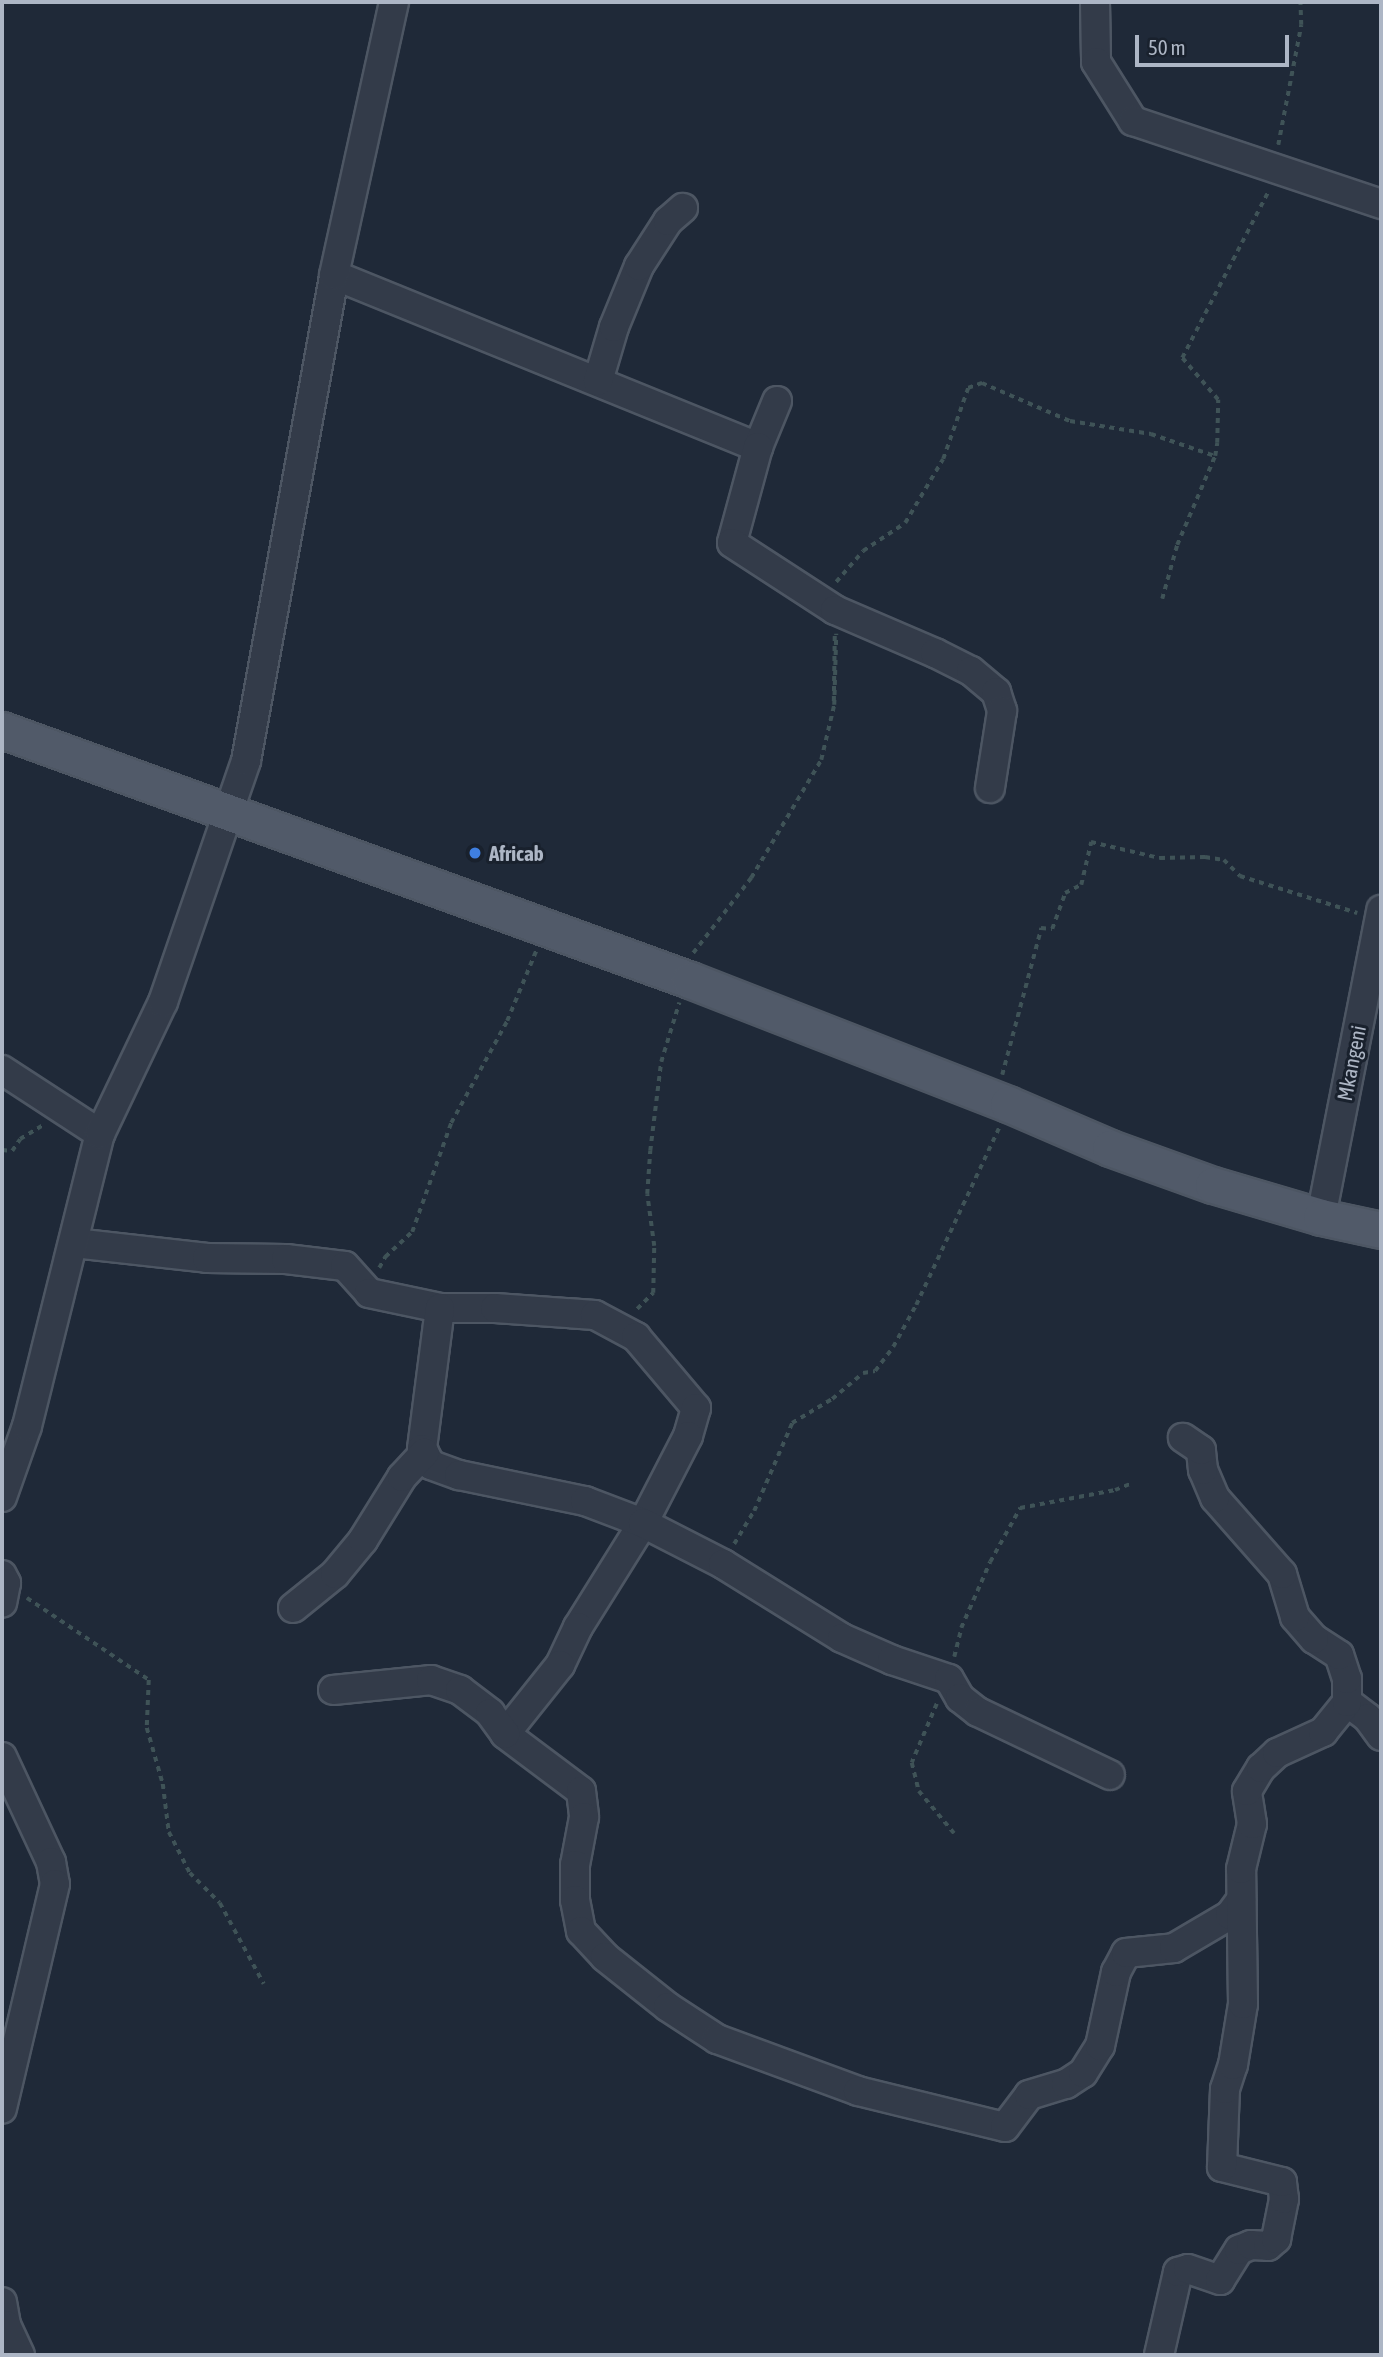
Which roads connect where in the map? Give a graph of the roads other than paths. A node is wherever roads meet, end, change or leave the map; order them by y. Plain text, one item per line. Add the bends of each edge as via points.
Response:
1 (394, 2) edge
2 (1095, 2) edge
3 (1381, 204) edge
4 (683, 208) dead end
5 (334, 275) junction
6 (598, 381) junction
7 (776, 401) dead end
8 (758, 447) junction
9 (2, 730) edge
10 (990, 788) dead end
11 (227, 809) junction
12 (1381, 910) edge
13 (1373, 992) edge
14 (2, 1070) edge
15 (100, 1134) junction
16 (1321, 1217) junction
17 (1381, 1230) edge
18 (74, 1243) junction
19 (440, 1308) junction
20 (1183, 1438) dead end
21 (424, 1453) junction
22 (2, 1496) edge
23 (643, 1523) junction
24 (293, 1608) dead end
25 (333, 1690) dead end
26 (1347, 1702) junction
27 (505, 1734) junction
28 (1381, 1736) edge
29 (2, 1757) edge
30 (1110, 1774) dead end
31 (1241, 1900) junction
32 (2, 2109) edge
33 (2, 2302) edge
34 (20, 2355) edge
35 (1159, 2355) edge

1 - 5 street
2 - 3 street via 1096,62 1133,121
4 - 6 street via 668,221 639,265
5 - 6 street
5 - 11 street via 246,761
6 - 8 street
7 - 8 street
8 - 10 street via 732,543 836,615 935,653 971,671 996,692 1002,711
9 - 11 main road
11 - 15 street via 163,1002
11 - 16 main road via 690,980 1110,1148
12 - 13 street, Mkangeni
13 - 16 street, Mkangeni
14 - 15 street
15 - 18 street
16 - 17 main road
18 - 19 street via 207,1258 286,1259 345,1266 369,1293
18 - 22 street via 27,1426
19 - 21 street
19 - 23 street via 595,1315 636,1337 696,1408 688,1436
20 - 26 street via 1201,1450 1203,1470 1215,1498 1282,1574 1295,1617 1314,1639 1339,1655 1347,1679
21 - 23 street via 431,1465 459,1475 585,1501
21 - 24 street via 402,1477 363,1540 335,1574
23 - 27 street via 584,1617 560,1665
23 - 30 street via 723,1564 842,1637 948,1679 960,1698 978,1712
25 - 27 street via 431,1680 460,1690 489,1713
26 - 28 street via 1368,1718
26 - 31 street via 1323,1732 1277,1754 1247,1791 1252,1824 1241,1869
27 - 31 street via 581,1791 584,1817 575,1865 575,1900 581,1931 605,1957 668,2007 718,2039 858,2091 1005,2127 1029,2095 1066,2084 1083,2073 1100,2046 1116,1972 1126,1953 1174,1948 1230,1915
29 - 32 street via 51,1862 55,1884
31 - 35 street via 1242,2004 1225,2089 1222,2167 1282,2182 1284,2199 1276,2239 1268,2246 1239,2250 1220,2280 1188,2269 1178,2272
33 - 34 street via 6,2325

